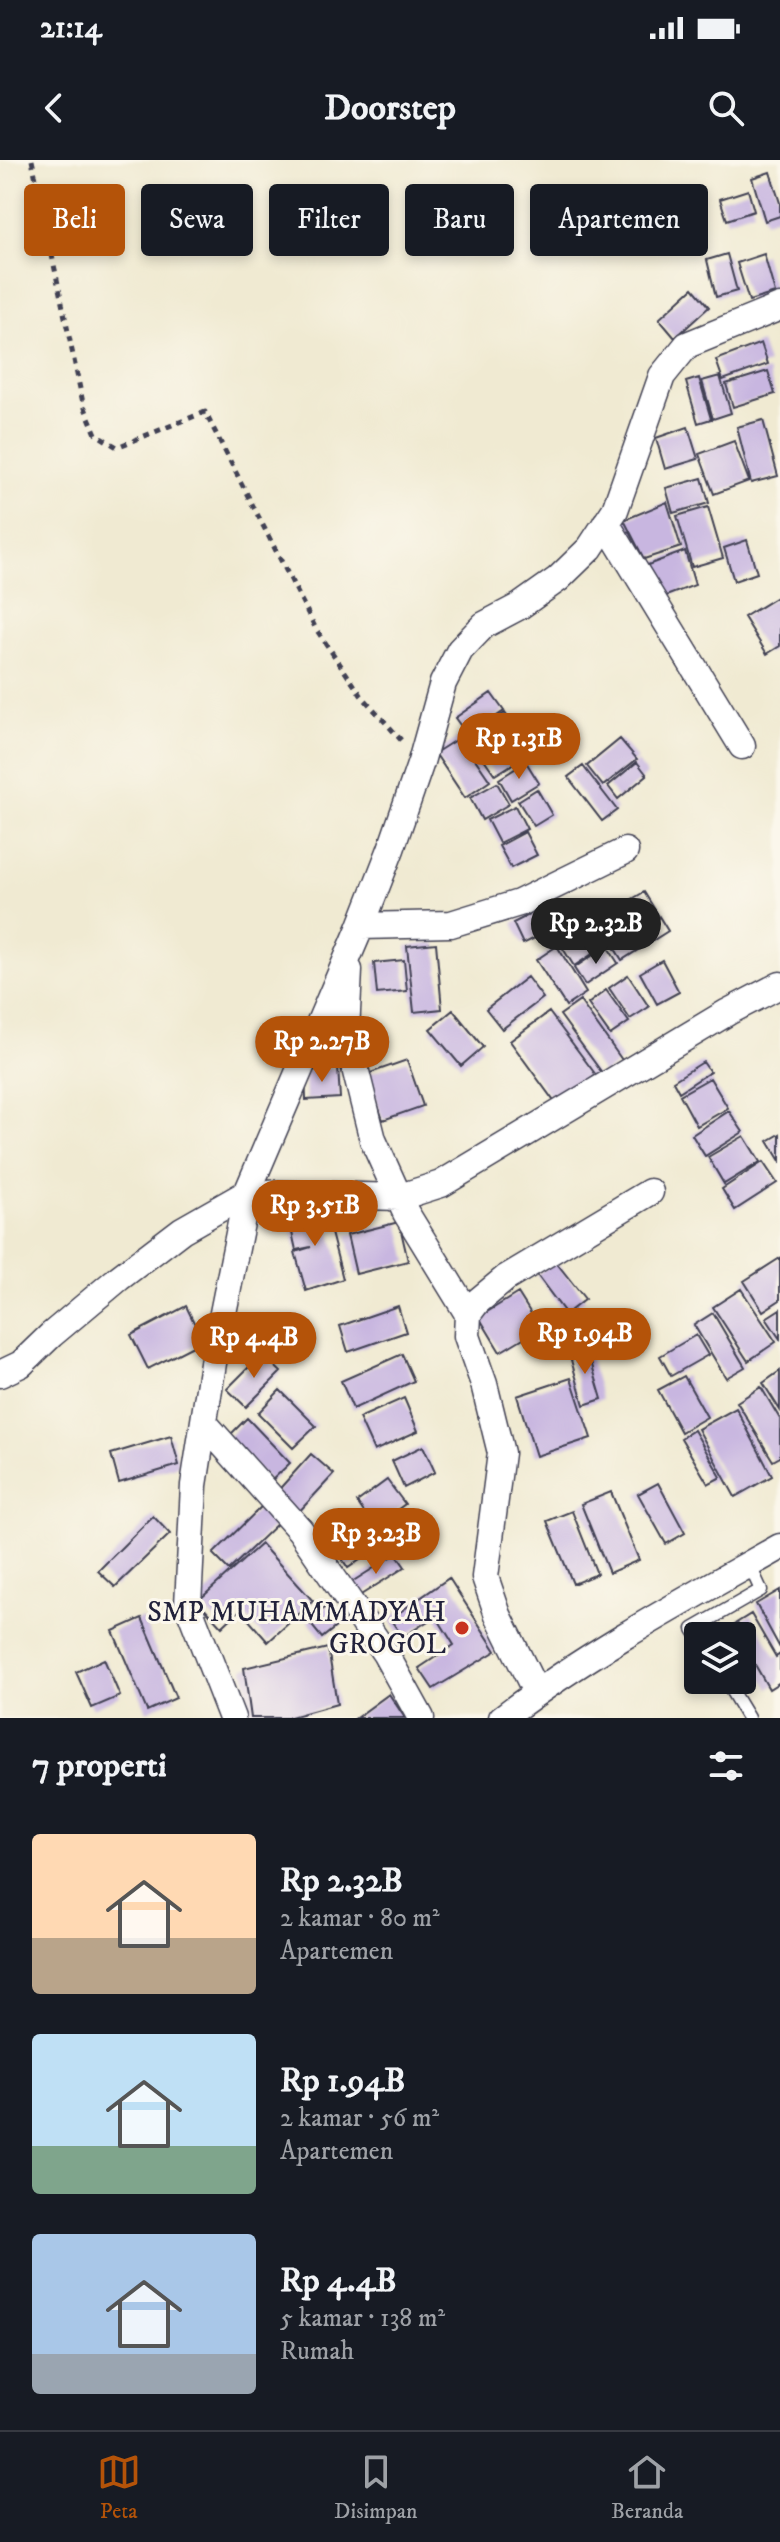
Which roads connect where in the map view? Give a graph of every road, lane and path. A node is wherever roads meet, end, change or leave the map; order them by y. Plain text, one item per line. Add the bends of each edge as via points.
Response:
1 (32, 160) edge
2 (780, 307) edge
3 (606, 523) junction
4 (742, 746) dead end
5 (421, 762) junction
6 (625, 851) dead end
7 (361, 926) junction
8 (350, 951) junction
9 (780, 985) edge
10 (650, 1192) dead end
11 (247, 1193) junction
12 (400, 1197) junction
13 (468, 1314) junction
14 (0, 1374) edge
15 (204, 1423) junction
16 (780, 1547) edge
17 (749, 1564) junction
18 (705, 1622) edge
19 (536, 1692) junction
20 (733, 1694) edge
21 (232, 1718) edge
22 (421, 1718) edge
23 (502, 1718) edge
24 (748, 1718) edge

1 - 5 path via 83,403 96,434 117,447 205,412 316,629 361,695
2 - 3 street via 687,345 662,376
3 - 4 street
3 - 5 street via 590,548 558,579 484,625 460,650 443,683
5 - 7 street
6 - 7 street via 519,903 451,924
7 - 8 street
8 - 11 street
8 - 12 street via 346,1032 373,1140
9 - 12 street via 441,1184
10 - 13 street via 506,1278
11 - 12 street
11 - 14 street via 182,1230 107,1287 21,1364
11 - 15 street
12 - 13 street
13 - 19 street via 467,1336 501,1453 485,1577
15 - 21 street via 194,1485 188,1605
15 - 22 street via 300,1530 385,1653
16 - 17 street
17 - 18 lane via 761,1590
17 - 19 street
19 - 23 street
20 - 24 lane

